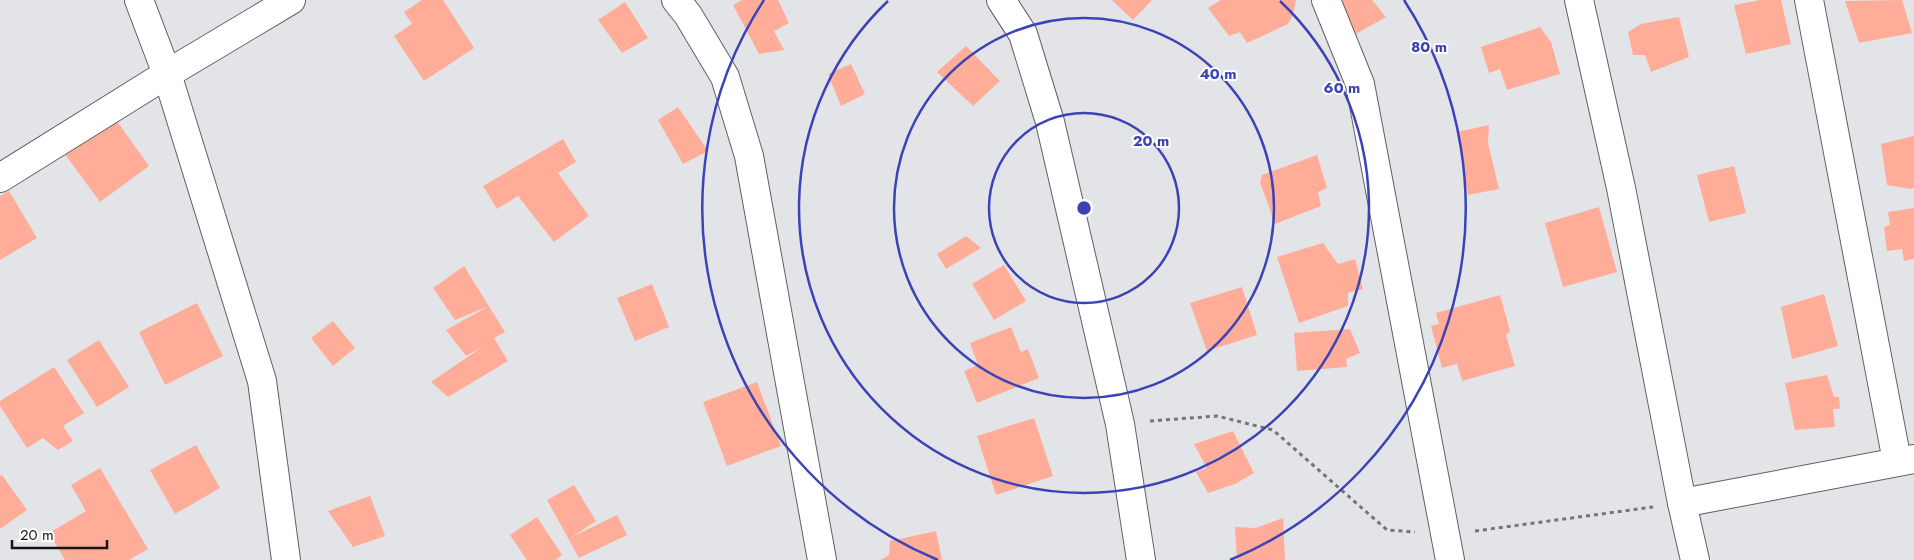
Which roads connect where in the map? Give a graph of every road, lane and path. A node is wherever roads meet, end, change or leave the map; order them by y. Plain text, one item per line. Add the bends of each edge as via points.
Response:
1 (138, 0) edge
2 (291, 0) edge
3 (676, 0) edge
4 (1001, 0) edge
5 (1326, 0) edge
6 (1579, 0) edge
7 (1809, 0) edge
8 (167, 74) junction
9 (0, 178) edge
10 (1120, 424) junction
11 (1906, 460) edge
12 (1682, 502) junction
13 (1447, 548) edge
14 (286, 560) edge
15 (822, 560) edge
16 (1141, 560) edge
17 (1695, 560) edge

1 - 8 street
2 - 8 street
3 - 15 street via 725,77 749,156
4 - 10 street via 1023,34 1050,122
5 - 13 street via 1360,84
6 - 12 street via 1622,188
7 - 11 street
8 - 9 street
8 - 14 street via 262,381
10 - 13 path via 1217,416 1273,430 1387,530
10 - 16 street
11 - 12 street
12 - 13 path
12 - 17 street

